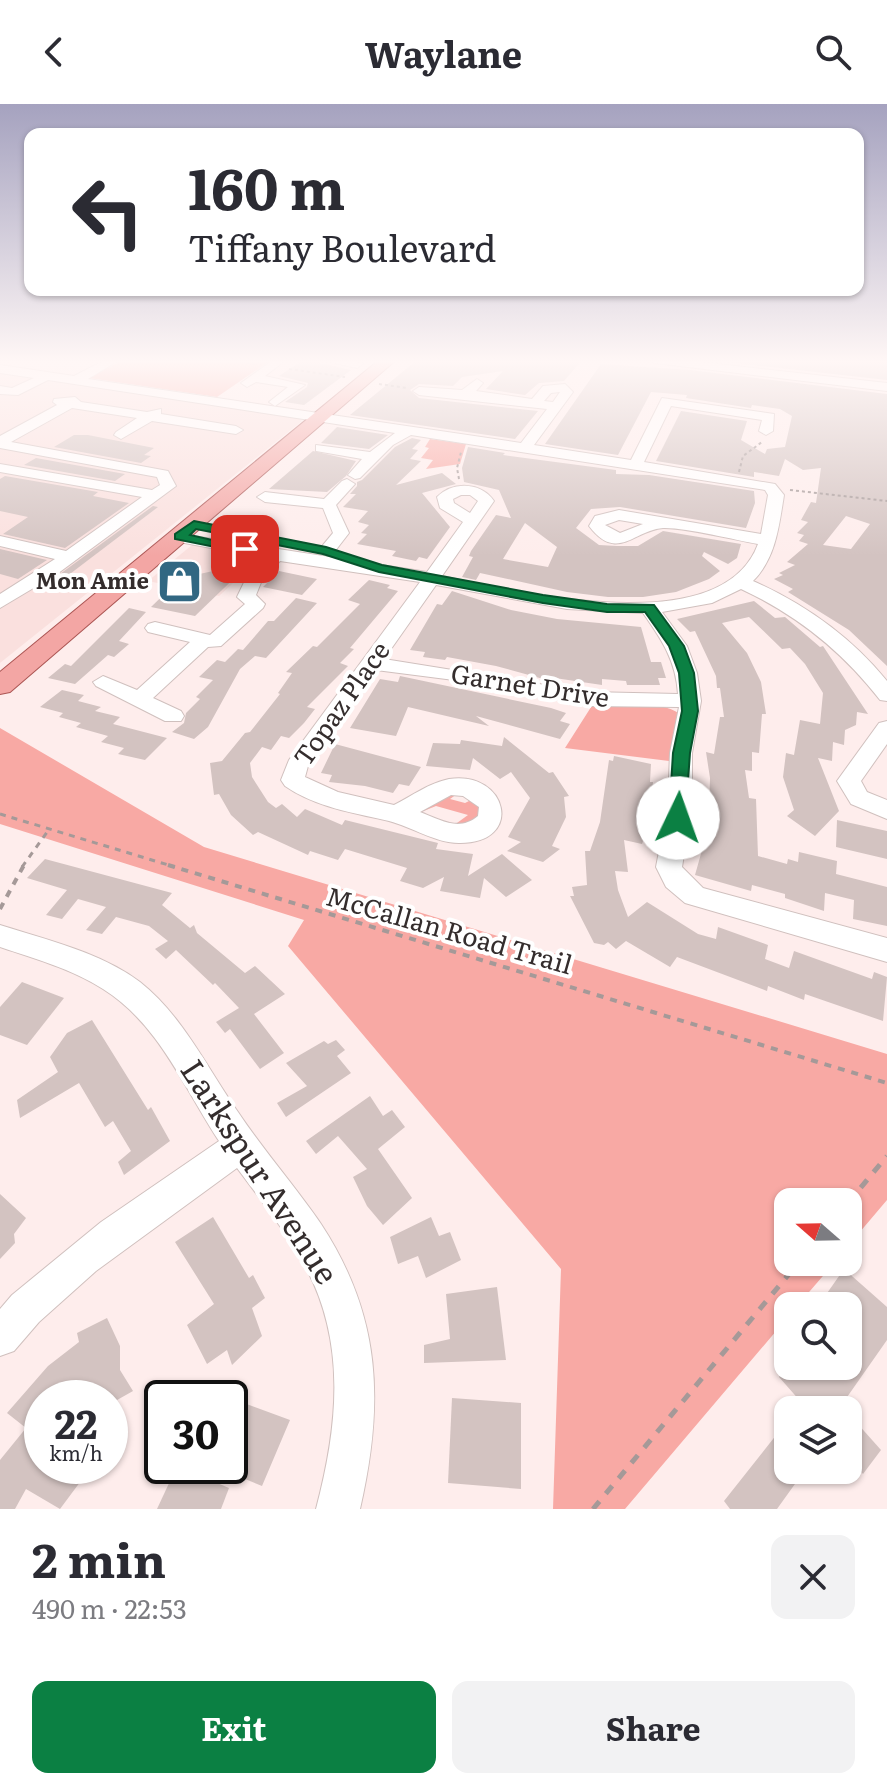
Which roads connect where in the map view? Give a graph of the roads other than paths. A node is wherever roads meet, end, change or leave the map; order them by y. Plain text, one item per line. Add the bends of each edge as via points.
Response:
1 (26, 426) edge
2 (135, 426) edge
3 (209, 426) edge
4 (309, 426) edge
5 (373, 426) edge
6 (542, 426) edge
7 (655, 426) edge
8 (767, 426) edge
9 (236, 430) dead end
10 (408, 431) junction
11 (121, 435) dead end
12 (765, 437) road end
13 (0, 441) edge
14 (321, 448) dead end
15 (525, 448) junction
16 (373, 457) junction
17 (636, 464) junction
18 (0, 468) edge
19 (154, 495) junction
20 (265, 497) dead end
21 (328, 504) junction
22 (472, 521) junction
23 (661, 523) dead end
24 (187, 531) junction
25 (767, 540) junction
26 (0, 541) edge
27 (326, 551) junction
28 (276, 556) junction
29 (70, 557) junction
30 (379, 568) junction
31 (430, 578) junction
32 (741, 582) junction
33 (0, 602) edge
34 (649, 608) junction
35 (155, 628) dead end
36 (204, 640) junction
37 (370, 663) junction
38 (103, 682) dead end
39 (0, 686) edge
40 (887, 695) edge
41 (139, 700) junction
42 (690, 701) junction
43 (173, 716) dead end
44 (887, 728) edge
45 (887, 810) edge
46 (397, 814) dead end
47 (0, 936) edge
48 (887, 950) edge
49 (240, 1146) junction
50 (0, 1337) edge
51 (338, 1509) edge

1 - 13 street
2 - 11 street
3 - 9 street
4 - 24 main road
5 - 10 street
6 - 15 street
7 - 17 street
8 - 12 street
10 - 15 street
10 - 16 street
13 - 19 street via 163,474 168,486
14 - 16 street
15 - 17 street
16 - 21 street
17 - 25 street via 770,487 776,495
18 - 19 street
19 - 29 street
20 - 21 street
21 - 27 street via 341,533
22 - 22 street via 485,496 448,494 444,500
22 - 31 street, Topaz Place
23 - 25 street
24 - 27 street
24 - 28 street
24 - 39 main road
25 - 32 street via 759,563
26 - 29 street
27 - 30 street
28 - 30 street
28 - 36 street via 254,578 246,597 256,604 214,642
29 - 33 street
30 - 31 street
31 - 34 street via 585,606
31 - 37 street, Topaz Place
32 - 34 street via 692,602
32 - 40 street via 828,632
34 - 42 street via 677,646
35 - 36 street
36 - 41 street
37 - 42 street, Garnet Drive via 589,699
37 - 46 street, Topaz Place via 297,765 293,780 310,791
38 - 41 street
41 - 43 street
42 - 48 street via 669,858 675,880 694,896
44 - 45 street via 849,784 859,798
47 - 49 street, Larkspur Avenue via 92,969 131,992 164,1028
49 - 50 street via 72,1266
49 - 51 street, Larkspur Avenue via 316,1250 348,1315 358,1390 355,1437

